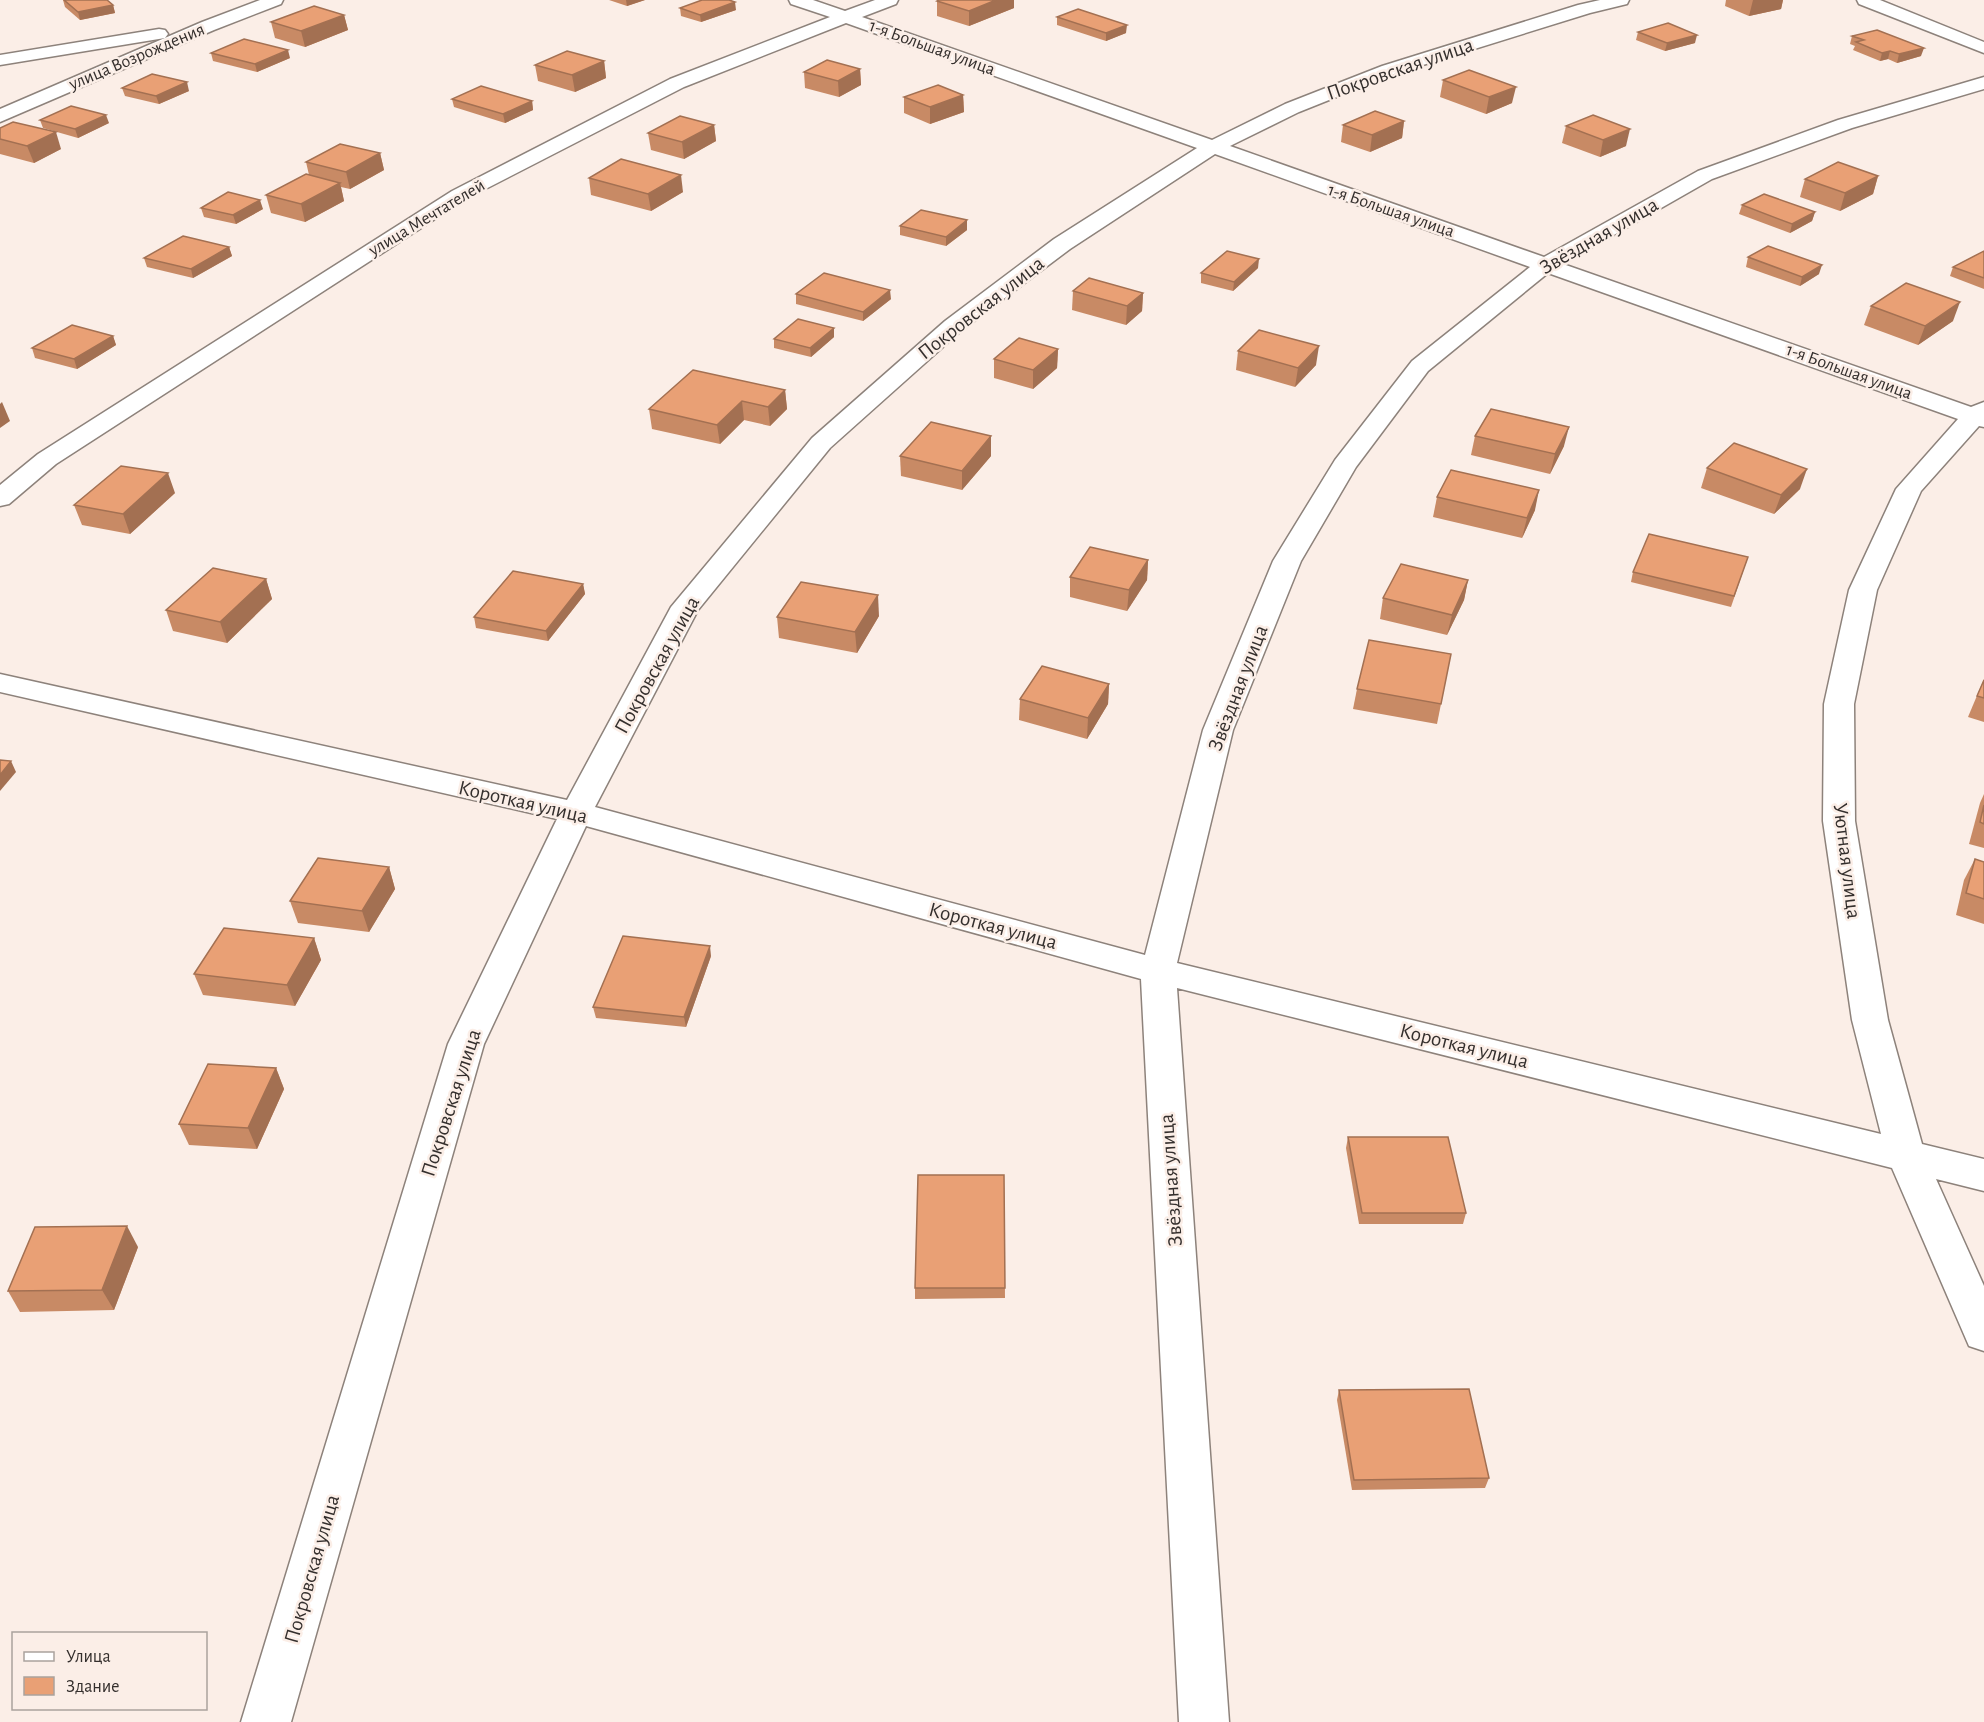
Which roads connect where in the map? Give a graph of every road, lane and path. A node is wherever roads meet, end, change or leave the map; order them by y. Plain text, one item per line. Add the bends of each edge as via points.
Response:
1 (275, 0) edge
2 (797, 0) edge
3 (890, 0) edge
4 (1621, 0) edge
5 (1865, 0) edge
6 (844, 16) junction
7 (208, 26) junction
8 (1984, 48) edge
9 (0, 60) edge
10 (1984, 83) edge
11 (0, 116) edge
12 (1211, 148) junction
13 (1545, 264) junction
14 (1981, 415) edge
15 (0, 498) edge
16 (0, 683) edge
17 (576, 813) junction
18 (1158, 971) junction
19 (1906, 1155) junction
20 (1984, 1175) edge
21 (1984, 1333) edge
22 (266, 1722) edge
23 (1204, 1722) edge

1 - 7 street, улица Возрождения
2 - 6 street, 1-я Большая улица
3 - 6 street, улица Мечтателей
4 - 12 street, Покровская улица via 1388,70 1292,108
5 - 8 street
6 - 12 street, 1-я Большая улица
6 - 15 street, улица Мечтателей via 677,83 459,195 47,459
7 - 9 street
7 - 11 street, улица Возрождения
10 - 13 street, Звёздная улица via 1845,124 1705,175
12 - 13 street, 1-я Большая улица
12 - 17 street, Покровская улица via 1062,244 953,326 821,443 685,607
13 - 14 street, 1-я Большая улица
13 - 18 street, Звёздная улица via 1420,366 1344,465 1287,561 1218,730
14 - 19 street, Уютная улица via 1910,489 1863,590 1839,704 1839,821 1870,1020
16 - 17 street, Короткая улица
17 - 18 street, Короткая улица
17 - 22 street, Покровская улица via 466,1044
18 - 19 street, Короткая улица
18 - 23 street, Звёздная улица
19 - 20 street, Короткая улица
19 - 21 street, Уютная улица

